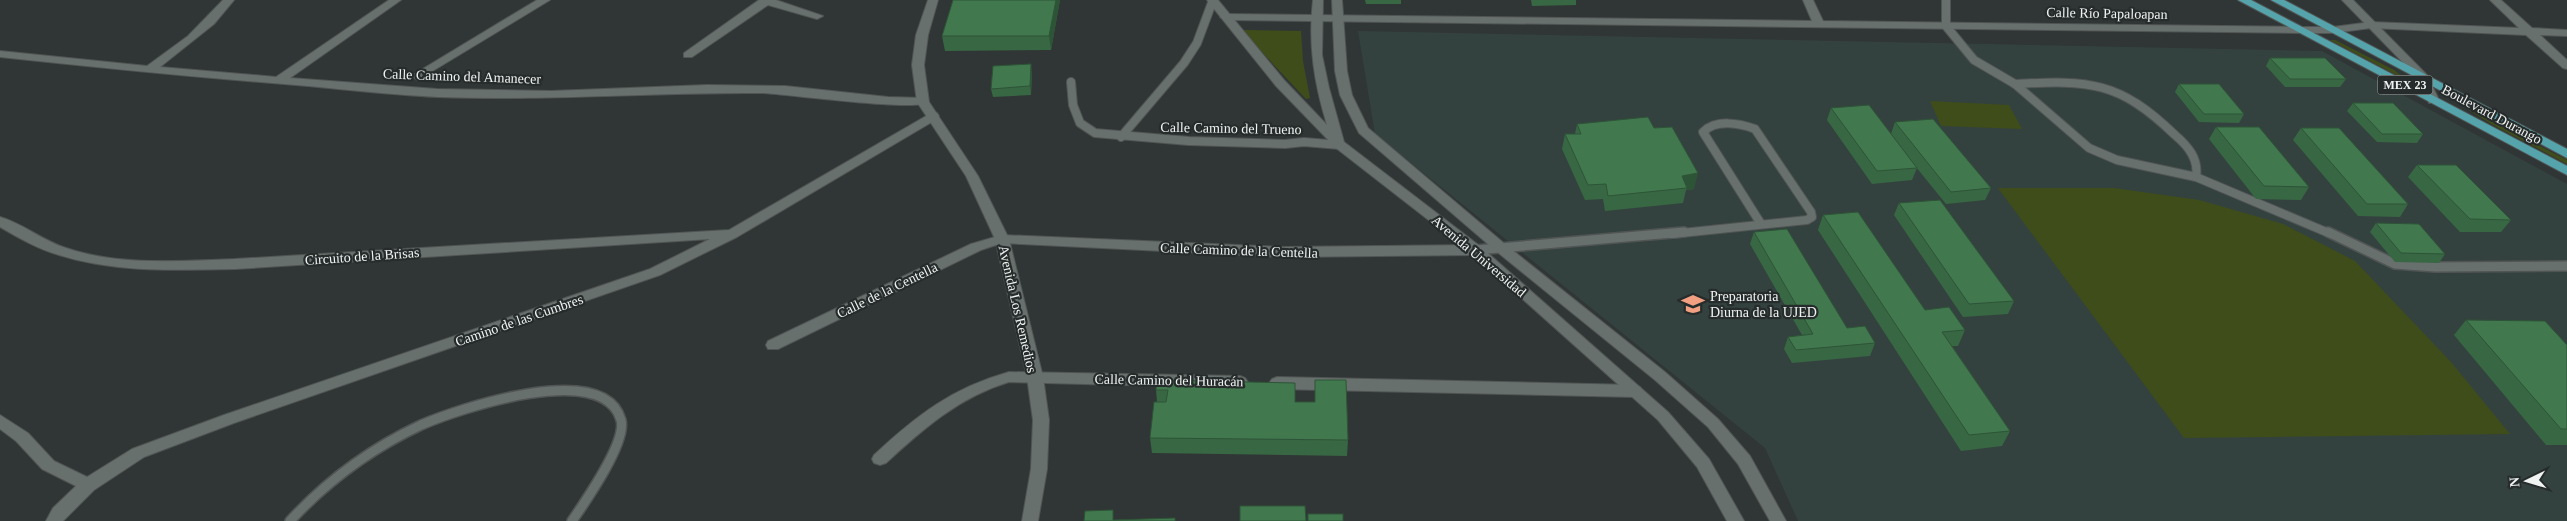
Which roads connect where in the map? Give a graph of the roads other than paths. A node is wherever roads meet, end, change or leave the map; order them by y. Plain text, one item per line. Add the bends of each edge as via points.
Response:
1 (229, 0) edge
2 (396, 0) edge
3 (544, 0) edge
4 (766, 0) edge
5 (934, 0) edge
6 (1212, 0) edge
7 (1318, 0) edge
8 (1337, 0) edge
9 (1808, 0) edge
10 (1946, 0) edge
11 (2243, 0) edge
12 (2276, 0) edge
13 (2347, 0) edge
14 (2495, 0) edge
15 (818, 16) dead end
16 (1226, 17) junction
17 (1317, 19) junction
18 (1337, 20) junction
19 (1819, 24) junction
20 (2371, 25) junction
21 (1946, 26) junction
22 (2300, 30) junction
23 (2333, 30) junction
24 (2529, 32) junction
25 (2567, 34) edge
26 (0, 54) edge
27 (688, 54) dead end
28 (2567, 66) edge
29 (149, 70) junction
30 (417, 76) dead end
31 (2423, 78) junction
32 (277, 82) junction
33 (1071, 82) dead end
34 (2015, 84) junction
35 (2433, 100) junction
36 (924, 102) junction
37 (933, 116) junction
38 (1121, 137) junction
39 (1340, 145) junction
40 (2567, 154) edge
41 (2567, 171) edge
42 (2196, 177) junction
43 (0, 221) edge
44 (1761, 224) junction
45 (732, 234) junction
46 (1002, 239) junction
47 (1501, 248) junction
48 (1476, 250) junction
49 (2567, 266) edge
50 (773, 345) dead end
51 (1034, 377) junction
52 (1635, 390) junction
53 (0, 421) edge
54 (880, 459) dead end
55 (88, 485) junction
56 (54, 521) edge
57 (290, 521) edge
58 (572, 521) edge
59 (1030, 521) edge
60 (1736, 521) edge
61 (1778, 521) edge

1 - 29 street via 210,22
2 - 32 street
3 - 30 street
4 - 15 street
4 - 27 street
5 - 36 street, Avenida Los Remedios via 922,34 918,65
6 - 16 street, Avenida Universidad
6 - 38 lane, Calle Camino del Trueno via 1197,43
7 - 17 street
8 - 18 street
9 - 19 street
10 - 21 lane
11 - 22 main road, Boulevard Durango / MEX 23
12 - 23 main road, Boulevard Durango / MEX 23
13 - 20 street
14 - 24 street
16 - 17 street, Calle Río Papaloapan
16 - 39 street, Avenida Universidad via 1280,84
17 - 18 street, Calle Río Papaloapan
17 - 39 street via 1314,51 1324,98
18 - 19 street, Calle Río Papaloapan
18 - 47 street, Avenida Universidad via 1344,87 1363,130
19 - 21 street, Calle Río Papaloapan
20 - 23 street, Calle Río Papaloapan
20 - 24 street, Calle Río Papaloapan
20 - 31 street
21 - 22 street, Calle Río Papaloapan
21 - 34 lane via 1974,60
22 - 23 street, Calle Río Papaloapan
22 - 35 main road, Boulevard Durango / MEX 23
23 - 31 main road, Boulevard Durango / MEX 23
24 - 25 street, Calle Río Papaloapan
24 - 28 street
26 - 29 street, Calle Camino del Amanecer
29 - 32 street, Calle Camino del Amanecer
31 - 35 street
31 - 40 main road, Boulevard Durango / MEX 23
32 - 36 street, Calle Camino del Amanecer via 486,95 707,88 785,90
33 - 38 lane, Calle Camino del Trueno via 1073,105 1083,127 1095,133
34 - 42 lane via 2089,148 2117,160
34 - 42 lane via 2078,82 2109,87 2126,94 2187,147 2199,168
35 - 41 main road, Boulevard Durango / MEX 23
36 - 37 street, Avenida Los Remedios
37 - 45 street, Camino de las Cumbres
37 - 46 street, Avenida Los Remedios via 972,176
38 - 39 lane, Calle Camino del Trueno
39 - 48 street, Avenida Universidad
42 - 49 lane via 2293,216 2395,264
43 - 45 street, Circuito de la Brisas via 42,244 82,256 159,265 235,264
44 - 44 lane via 1703,132 1706,129 1742,124 1754,129 1812,217
44 - 47 lane
45 - 55 street, Camino de las Cumbres via 623,284 229,418 138,453
46 - 48 street, Calle Camino de la Centella via 1284,252
46 - 50 street, Calle de la Centella via 976,247
46 - 51 street, Avenida Los Remedios
47 - 48 lane
47 - 61 street, Avenida Universidad via 1714,422 1744,460
48 - 52 street, Avenida Universidad
51 - 52 street, Calle Camino del Huracán
51 - 54 street, Calle Camino del Huracán via 992,381 952,400 926,416
51 - 59 street, Avenida Los Remedios via 1041,420 1039,469
52 - 60 street, Avenida Universidad via 1664,416 1703,463
53 - 55 street via 22,437 48,465
55 - 56 street, Camino de las Cumbres
57 - 58 lane via 317,492 351,466 399,437 466,407 512,396 563,391 605,398 621,421 615,450

